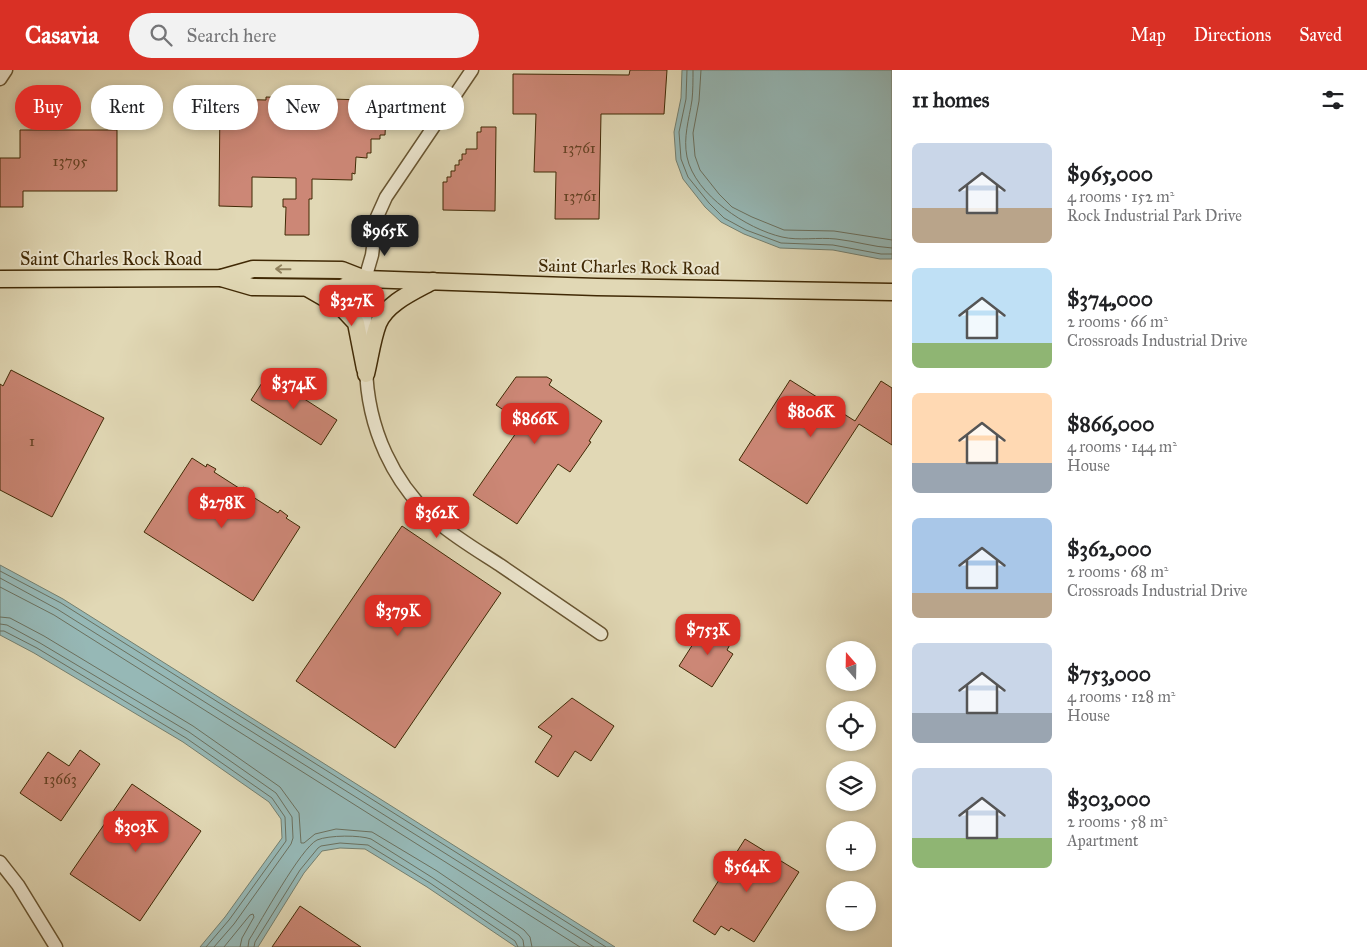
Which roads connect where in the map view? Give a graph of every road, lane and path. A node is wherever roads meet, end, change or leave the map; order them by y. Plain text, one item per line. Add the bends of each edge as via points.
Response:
1 (6, 70) edge
2 (472, 70) edge
3 (0, 79) edge
4 (221, 278) junction
5 (0, 279) edge
6 (365, 279) junction
7 (433, 281) junction
8 (307, 288) junction
9 (892, 292) edge
10 (366, 374) junction
11 (601, 634) dead end
12 (2, 864) edge
13 (56, 947) edge

1 - 3 street
2 - 6 street via 386,197 377,217
4 - 5 main road, Saint Charles Rock Road
6 -> 4 main road, Saint Charles Rock Road via 342,270 253,269
4 - 8 main road, Saint Charles Rock Road via 252,287
6 - 7 main road, Saint Charles Rock Road
6 - 8 main road, Saint Charles Rock Road via 341,288
6 - 10 street
7 - 9 main road, Saint Charles Rock Road via 597,288
7 - 10 main road via 383,315 378,323
8 - 10 main road via 342,308 356,323
10 - 11 street via 381,445 410,495 440,524
12 - 13 street

